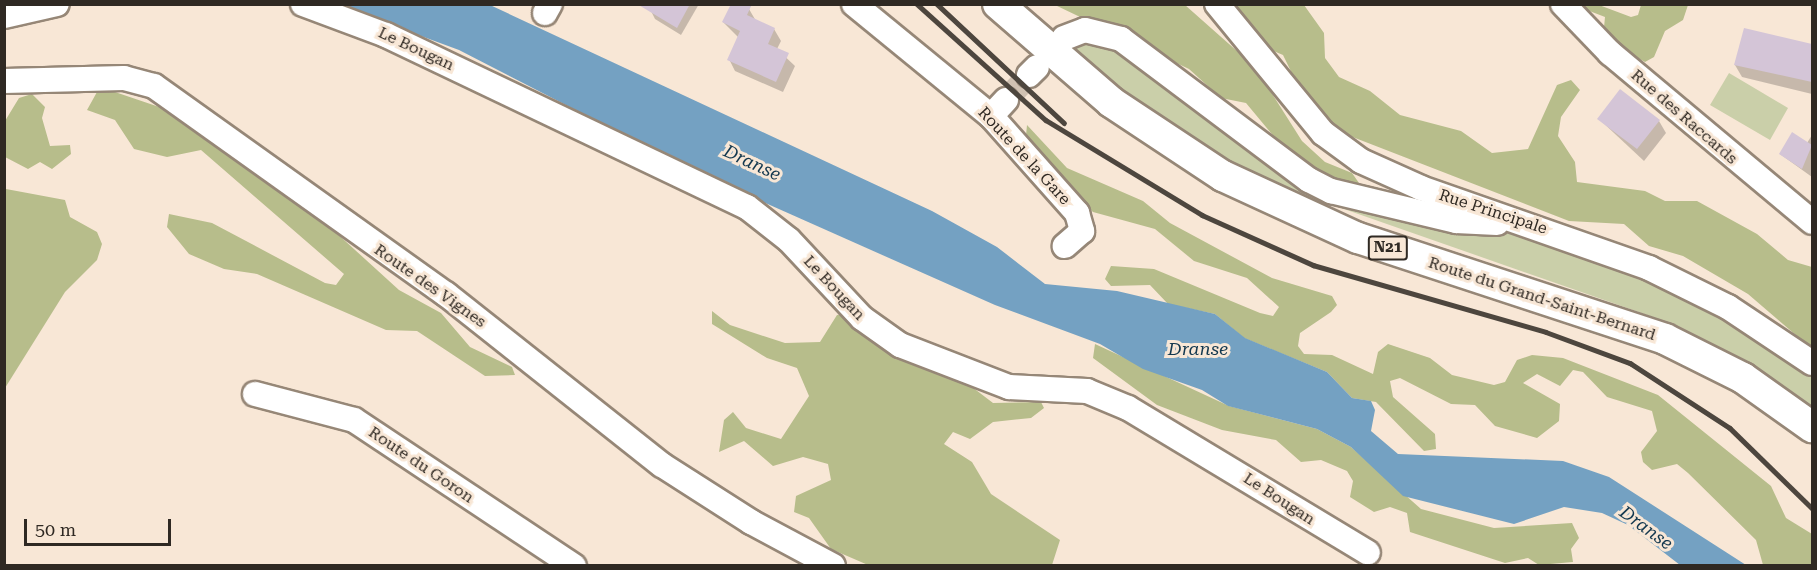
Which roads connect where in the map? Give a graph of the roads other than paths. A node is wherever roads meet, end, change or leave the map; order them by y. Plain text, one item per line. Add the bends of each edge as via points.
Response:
1 (57, 4) edge
2 (303, 4) edge
3 (854, 4) edge
4 (998, 4) edge
5 (1217, 4) edge
6 (1563, 4) edge
7 (4, 16) edge
8 (1064, 38) dead end
9 (4, 81) edge
10 (1513, 220) junction
11 (1812, 222) edge
12 (1065, 246) dead end
13 (1812, 363) edge
14 (255, 394) dead end
15 (1812, 427) edge
16 (1368, 553) dead end
17 (574, 566) edge
18 (833, 566) edge

1 - 7 street
2 - 16 street, Le Bougan via 377,31 747,207 789,240 862,318 900,345 1009,387 1087,391 1128,408
3 - 12 street, Route de la Gare via 999,108 1081,219 1081,234
4 - 15 main road, Route du Grand-Saint-Bernard / N21 via 1111,102 1241,185 1358,238 1665,339 1743,378
5 - 10 street, Rue Principale via 1341,148 1421,188
6 - 11 street, Rue des Raccards via 1618,60
8 - 10 street via 1085,30 1121,39 1331,191 1484,225
9 - 18 street, Route des Vignes via 124,78 154,86 446,294 677,475
10 - 13 street, Rue Principale via 1668,277 1728,307
14 - 17 street, Route du Goron via 354,420

